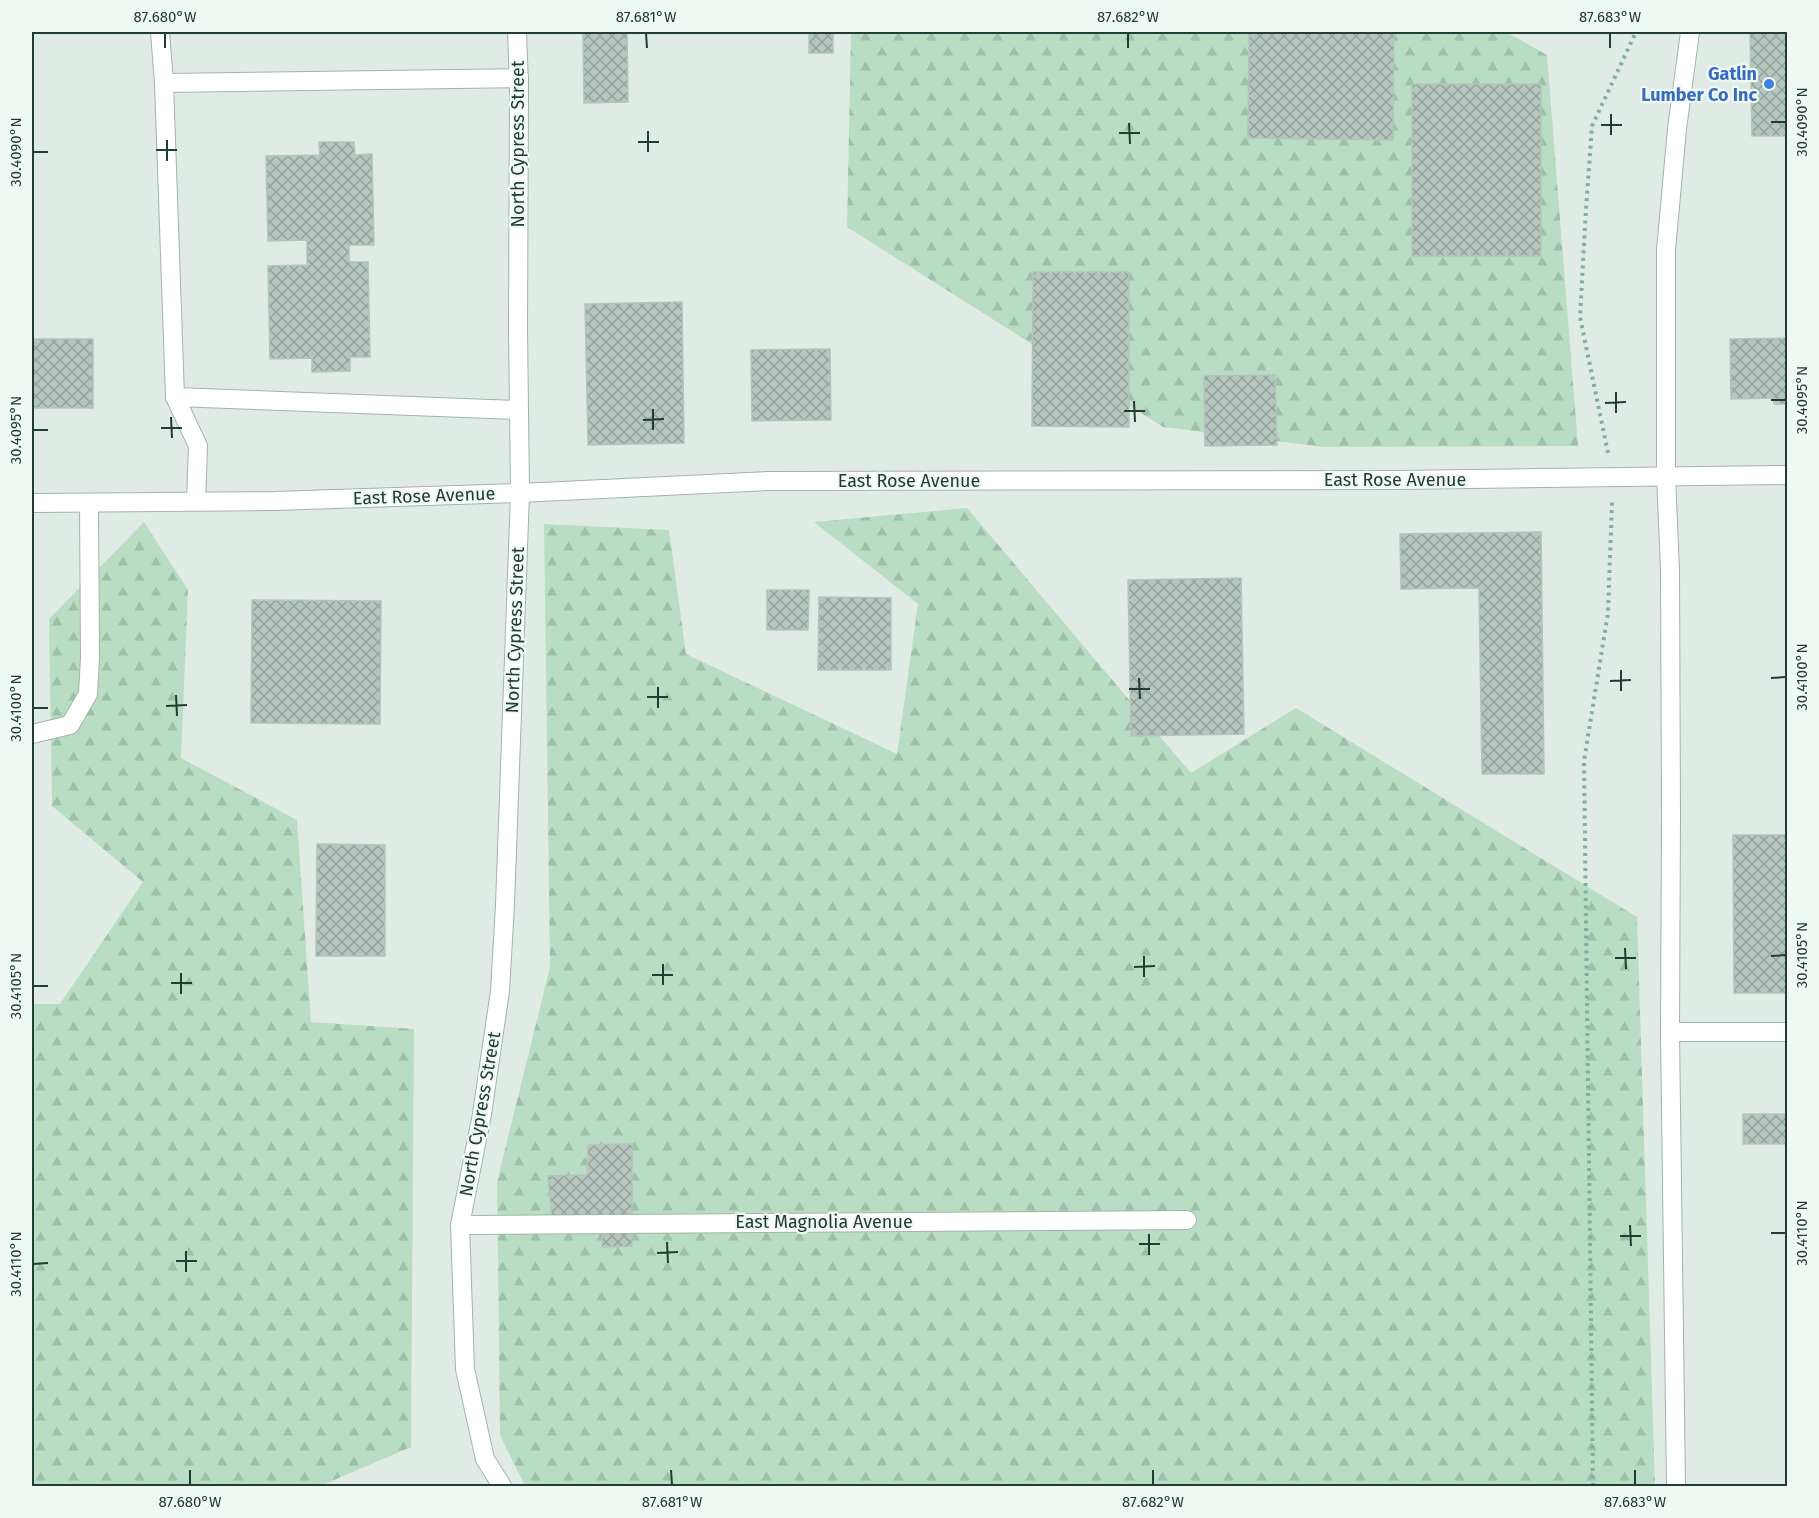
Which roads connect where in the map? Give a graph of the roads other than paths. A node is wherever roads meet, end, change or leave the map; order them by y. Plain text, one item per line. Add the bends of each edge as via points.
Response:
1 (160, 32) edge
2 (517, 32) edge
3 (1690, 32) edge
4 (519, 78) junction
5 (164, 83) junction
6 (175, 397) junction
7 (519, 410) junction
8 (1788, 475) edge
9 (1666, 476) junction
10 (520, 493) junction
11 (195, 501) junction
12 (32, 503) edge
13 (89, 503) junction
14 (32, 734) edge
15 (1670, 1032) junction
16 (1788, 1032) edge
17 (1187, 1220) dead end
18 (460, 1225) junction
19 (502, 1486) edge
20 (1676, 1486) edge

1 - 5 street
2 - 4 street, North Cypress Street
3 - 9 street via 1666,249
4 - 5 street
4 - 7 street, North Cypress Street
5 - 6 street
6 - 7 street
6 - 11 street via 198,446
7 - 10 street, North Cypress Street
8 - 9 street, East Rose Avenue
9 - 10 street, East Rose Avenue via 768,481
9 - 15 street via 1670,570
10 - 11 street, East Rose Avenue
10 - 18 street, North Cypress Street via 500,991
11 - 13 street, East Rose Avenue
12 - 13 street, East Rose Avenue
13 - 14 street via 88,694 70,725
15 - 16 street
15 - 20 street
17 - 18 street, East Magnolia Avenue
18 - 19 street, North Cypress Street via 465,1369 485,1459

